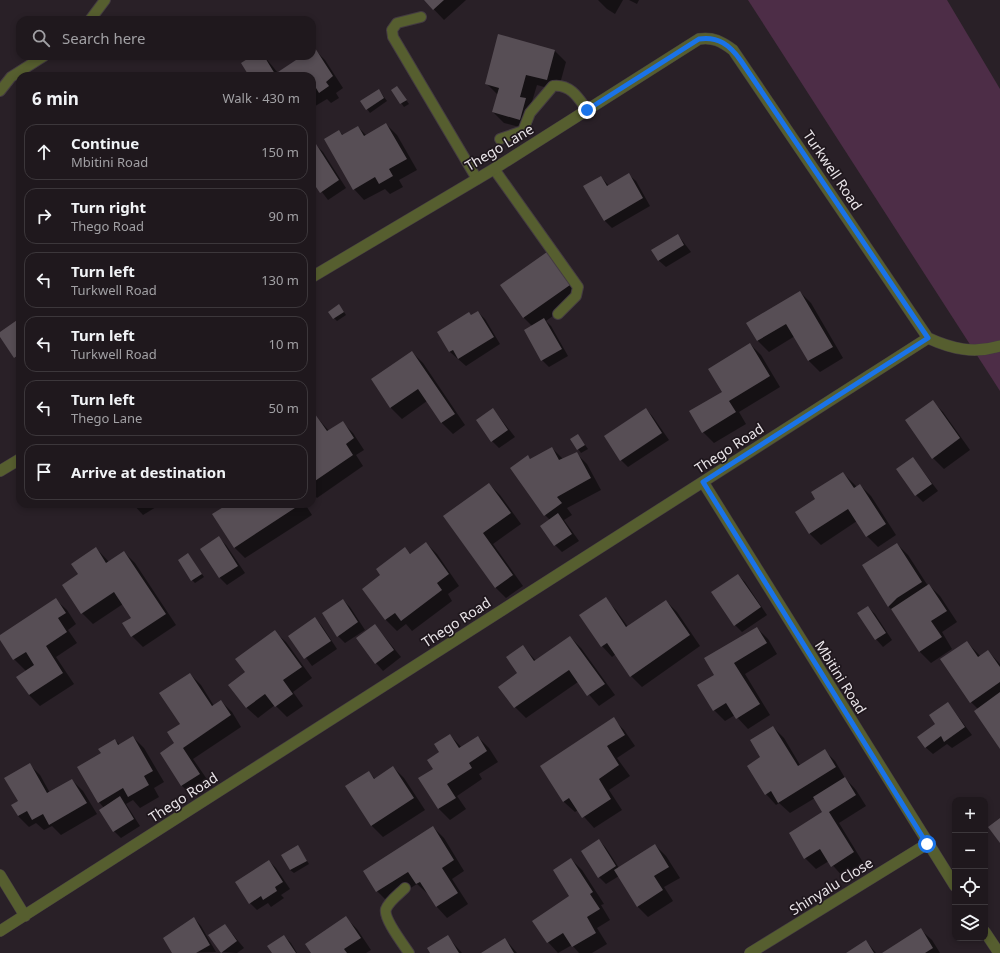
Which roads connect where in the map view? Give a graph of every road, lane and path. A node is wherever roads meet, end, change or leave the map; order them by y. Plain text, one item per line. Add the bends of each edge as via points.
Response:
1 (105, 0) edge
2 (93, 16) edge
3 (421, 17) dead end
4 (699, 39) joint
5 (38, 60) edge
6 (19, 72) edge
7 (16, 74) edge
8 (0, 91) edge
9 (587, 110) junction
10 (500, 139) dead end
11 (494, 169) junction
12 (477, 178) junction
13 (316, 275) edge
14 (558, 314) dead end
15 (928, 338) junction
16 (1000, 346) edge
17 (16, 461) edge
18 (0, 471) edge
19 (703, 482) junction
20 (927, 844) junction
21 (0, 875) edge
22 (952, 882) edge
23 (405, 888) dead end
24 (25, 916) junction
25 (0, 931) edge
26 (988, 936) edge
27 (409, 953) edge
28 (750, 953) edge
29 (999, 953) edge

1 - 2 lane
3 - 12 lane via 397,23 392,30 393,37
4 - 9 street, Thego Lane
4 - 15 street, Turkwell Road via 719,40 733,50
5 - 6 lane
7 - 8 lane
9 - 10 lane via 568,87 553,86 530,113 523,131
9 - 11 street, Thego Lane
11 - 12 street, Thego Lane
11 - 14 lane via 578,287 576,296
12 - 13 street, Thego Lane
15 - 16 street via 946,347 975,351
15 - 19 street, Thego Road
17 - 18 street
19 - 20 street, Mbitini Road
19 - 24 street, Thego Road
20 - 22 street, Mbitini Road
20 - 28 street, Shinyalu Close
21 - 24 street
23 - 27 lane via 385,910 386,917
24 - 25 street, Thego Road
26 - 29 street

